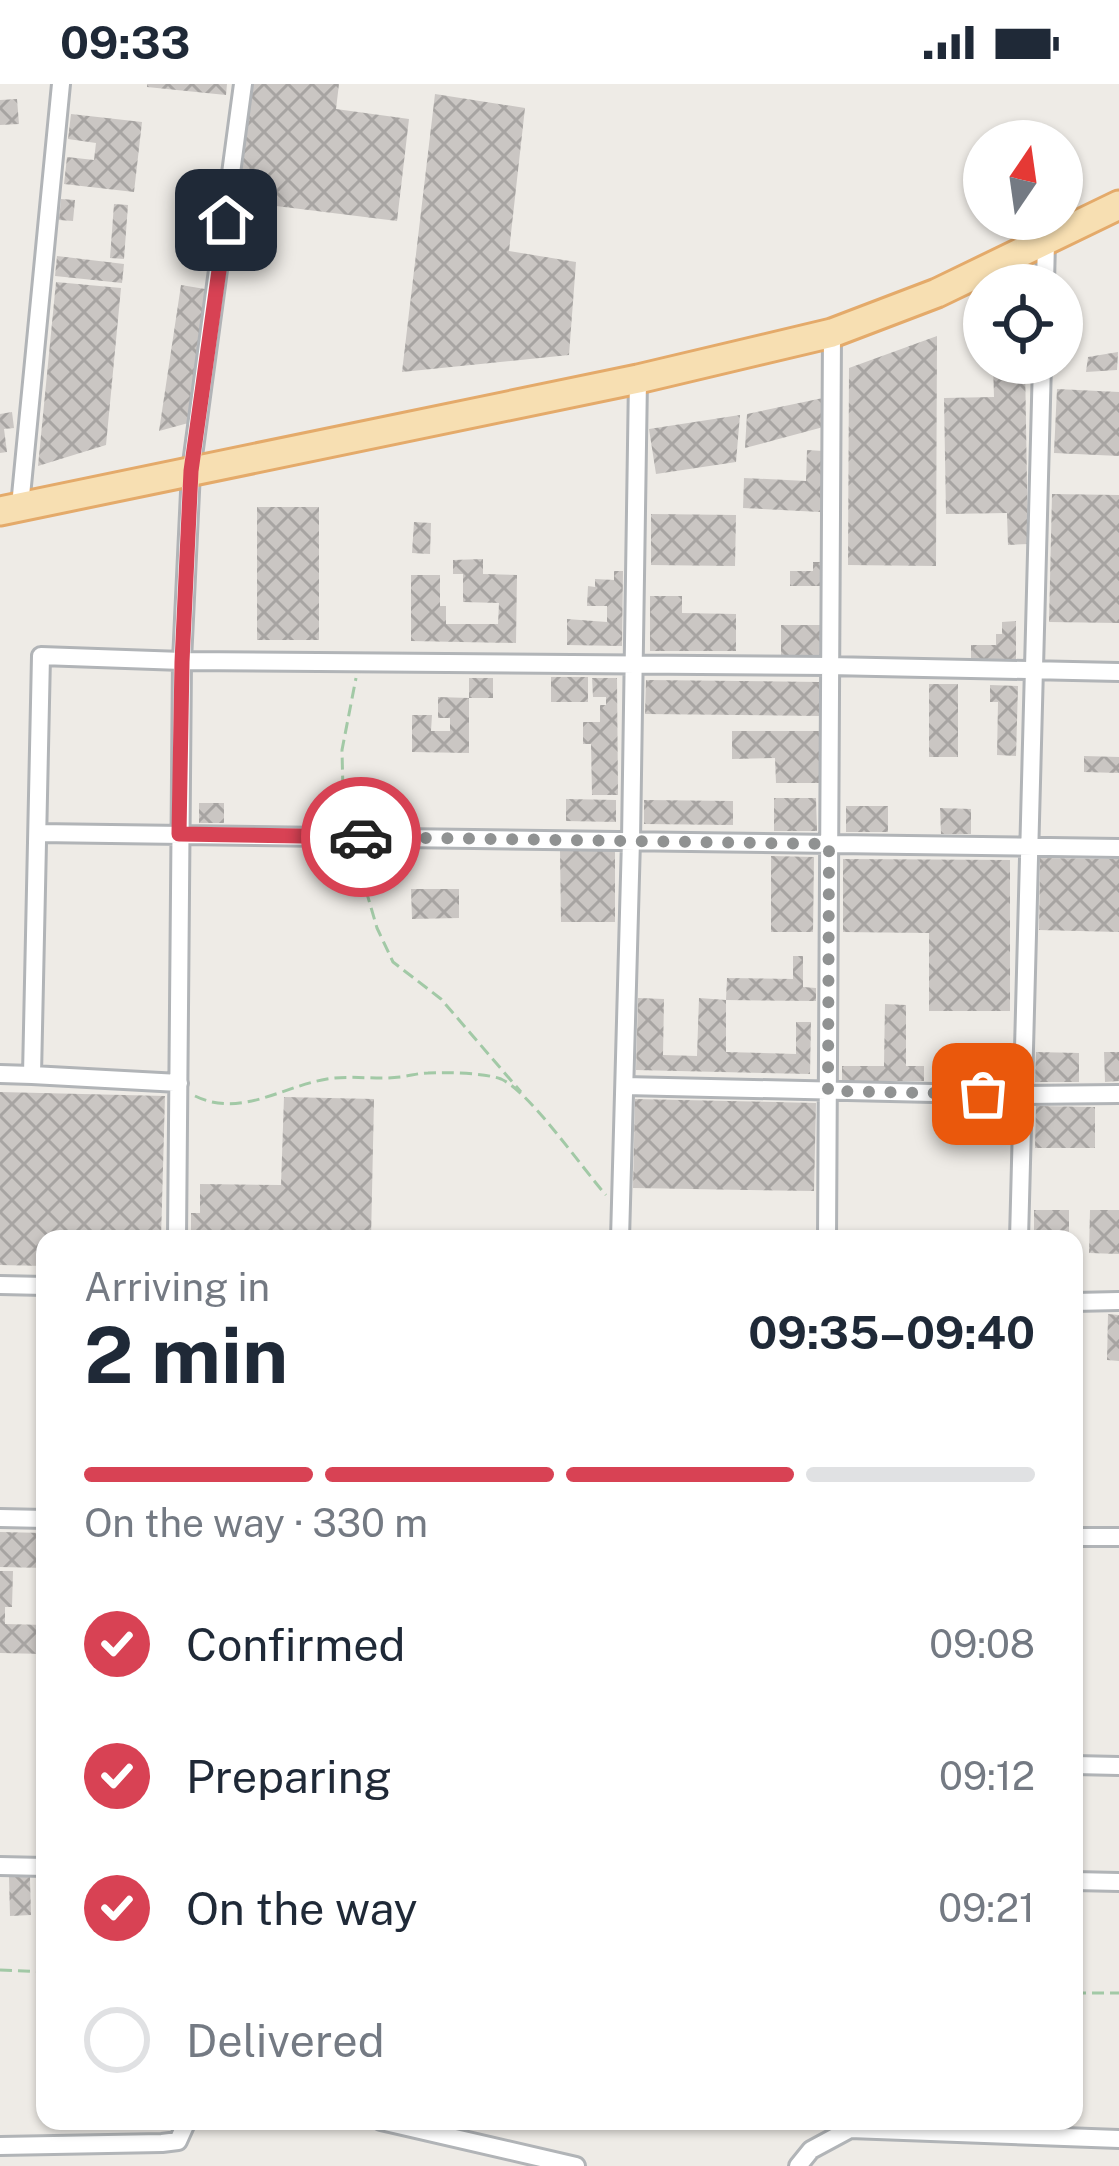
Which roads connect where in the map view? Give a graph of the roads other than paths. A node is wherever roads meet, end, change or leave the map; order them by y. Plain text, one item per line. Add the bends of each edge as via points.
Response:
1 (61, 84) edge
2 (243, 84) edge
3 (1119, 205) edge
4 (1083, 222) edge
5 (1046, 240) joint
6 (1045, 264) edge
7 (832, 333) junction
8 (638, 379) junction
9 (1041, 384) edge
10 (191, 471) junction
11 (10, 508) edge
12 (182, 662) junction
13 (634, 665) junction
14 (829, 666) junction
15 (1034, 670) junction
16 (1119, 672) edge
17 (38, 833) junction
18 (179, 834) junction
19 (631, 840) junction
20 (829, 844) junction
21 (1028, 847) junction
22 (1119, 848) edge
23 (0, 1074) edge
24 (32, 1075) junction
25 (179, 1083) junction
26 (625, 1086) junction
27 (828, 1091) junction
28 (1119, 1094) edge
29 (1022, 1095) junction
30 (177, 1230) edge
31 (621, 1230) edge
32 (827, 1230) edge
33 (1019, 1230) edge
34 (0, 1285) edge
35 (36, 1286) edge
36 (1119, 1301) edge
37 (1083, 1302) edge
38 (0, 1518) edge
39 (36, 1519) edge
40 (1083, 1537) edge
41 (1119, 1538) edge
42 (1083, 1765) edge
43 (1119, 1766) edge
44 (0, 1866) edge
45 (36, 1867) edge
46 (1083, 1881) edge
47 (1119, 1882) edge
48 (183, 2130) edge
49 (420, 2130) edge
50 (848, 2130) edge
51 (877, 2130) edge
52 (1119, 2139) edge
53 (0, 2146) edge
54 (576, 2166) edge
55 (798, 2166) edge

1 - 11 street
2 - 10 street
3 - 4 main road
5 - 6 street
5 - 7 main road
7 - 8 main road
7 - 14 street
8 - 10 main road
8 - 13 street
9 - 15 street
10 - 11 main road
10 - 12 street
12 - 13 street
12 - 17 street via 40,656
12 - 18 street
13 - 14 street
13 - 19 street
14 - 15 street
14 - 20 street
15 - 16 street
15 - 21 street
17 - 18 street
17 - 24 street
18 - 19 street
18 - 25 street
19 - 20 street
19 - 26 street
20 - 21 street
20 - 27 street
21 - 22 street
21 - 29 street
23 - 24 street
24 - 25 street
25 - 30 street
26 - 27 street
26 - 31 street
27 - 29 street
27 - 32 street
28 - 29 street
29 - 33 street
34 - 35 street
36 - 37 street
38 - 39 street
40 - 41 street
42 - 43 street
44 - 45 street
46 - 47 street
48 - 53 street via 178,2141 163,2143
49 - 54 street
50 - 55 street
51 - 52 street

